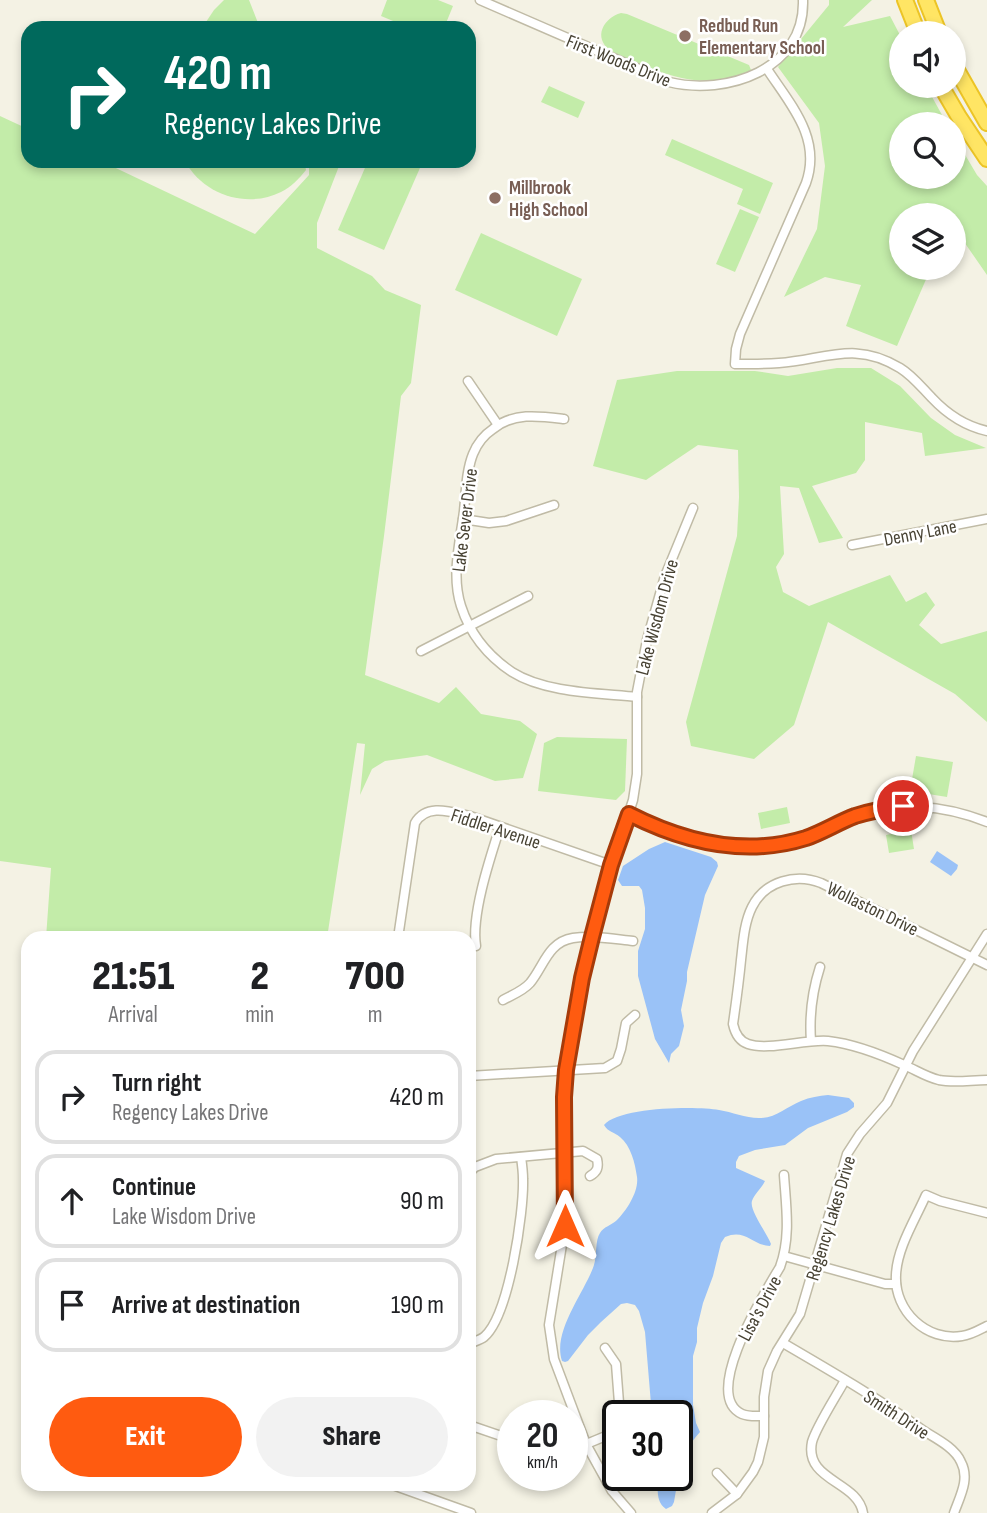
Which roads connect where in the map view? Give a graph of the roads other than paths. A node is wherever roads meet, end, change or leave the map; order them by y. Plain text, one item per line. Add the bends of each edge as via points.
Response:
1 (480, 0) edge
2 (803, 0) edge
3 (905, 0) edge
4 (926, 0) edge
5 (913, 21) edge
6 (934, 21) edge
7 (767, 69) junction
8 (966, 86) edge
9 (948, 98) edge
10 (987, 123) edge
11 (987, 159) edge
12 (468, 381) dead end
13 (564, 419) dead end
14 (498, 425) junction
15 (987, 431) edge
16 (554, 505) dead end
17 (693, 508) dead end
18 (463, 519) junction
19 (987, 519) edge
20 (852, 545) dead end
21 (528, 596) dead end
22 (470, 626) junction
23 (421, 651) dead end
24 (637, 697) junction
25 (629, 814) junction
26 (987, 822) edge
27 (500, 827) junction
28 (611, 865) junction
29 (399, 931) edge
30 (475, 931) edge
31 (987, 934) edge
32 (592, 937) junction
33 (633, 941) dead end
34 (972, 957) junction
35 (987, 965) edge
36 (820, 967) dead end
37 (503, 1000) dead end
38 (635, 1015) dead end
39 (811, 1041) junction
40 (905, 1065) junction
41 (566, 1070) junction
42 (476, 1076) edge
43 (987, 1080) edge
44 (566, 1153) junction
45 (521, 1157) junction
46 (476, 1167) edge
47 (784, 1175) dead end
48 (590, 1176) dead end
49 (987, 1213) edge
50 (784, 1256) junction
51 (815, 1265) junction
52 (896, 1284) junction
53 (987, 1326) edge
54 (476, 1341) edge
55 (783, 1343) junction
56 (605, 1348) dead end
57 (845, 1380) junction
58 (569, 1400) edge
59 (619, 1400) edge
60 (764, 1416) junction
61 (476, 1427) edge
62 (497, 1435) edge
63 (588, 1448) edge
64 (717, 1473) dead end
65 (410, 1491) edge
66 (737, 1494) junction
67 (471, 1513) edge
68 (631, 1513) edge
69 (712, 1513) edge
70 (863, 1513) edge
71 (954, 1513) edge

1 - 7 street, First Woods Drive via 681,85 723,85
2 - 7 street, First Woods Drive via 796,33
3 - 5 highway
4 - 6 highway
7 - 15 street via 804,128 811,164 740,334 735,364 843,353 874,357 902,369 947,413
8 - 10 highway
9 - 11 highway
12 - 14 street
13 - 14 street via 525,416
14 - 18 street, Lake Sever Drive via 473,454
16 - 18 street via 506,521
17 - 24 street, Lake Wisdom Drive via 657,600
18 - 22 street, Lake Sever Drive via 457,581 460,604
19 - 20 street, Denny Lane
21 - 22 street
22 - 23 street
22 - 24 street, Lake Sever Drive via 497,660 528,680
24 - 25 street, Lake Wisdom Drive via 637,775
25 - 26 street via 714,844 742,847 783,844 854,817 903,806 952,810
25 - 28 street
27 - 28 street, Fiddler Avenue
27 - 29 street, Fiddler Avenue via 450,811 430,811 418,818
27 - 30 street
28 - 32 street
31 - 34 street, Regency Lakes Drive
32 - 33 street
32 - 37 street via 559,943 528,985
32 - 41 street
34 - 35 street
34 - 39 street, Wollaston Drive via 813,879 778,883 763,892 751,909 734,1031 741,1041 752,1045
34 - 40 street, Regency Lakes Drive
36 - 39 street via 811,1005
38 - 41 street via 626,1023 617,1061 605,1068
39 - 40 street, Wollaston Drive via 853,1045
40 - 43 street, Wollaston Drive via 939,1080
40 - 51 street, Regency Lakes Drive via 887,1103 848,1154
41 - 42 street
41 - 44 street
44 - 45 street
44 - 48 street via 583,1151 597,1159 597,1171
44 - 58 street via 565,1226 550,1333
45 - 46 street
45 - 54 street via 521,1214 510,1275 499,1314 484,1337
47 - 50 street, Lisa's Drive
49 - 52 street via 926,1195 897,1264
50 - 51 street
50 - 60 street, Lisa's Drive via 744,1333 730,1377 729,1396 736,1410
51 - 52 street
51 - 55 street, Regency Lakes Drive via 800,1314
52 - 53 street via 909,1315 928,1331 961,1336
55 - 57 street, Smith Drive
55 - 60 street, Regency Lakes Drive via 768,1371
56 - 59 street via 616,1364
57 - 70 street via 811,1450 818,1468 853,1493
57 - 71 street, Smith Drive via 959,1457 965,1476
60 - 66 street, Regency Lakes Drive via 758,1462
61 - 62 street
63 - 68 street via 612,1491
64 - 66 street
65 - 67 street
66 - 69 street, Regency Lakes Drive

